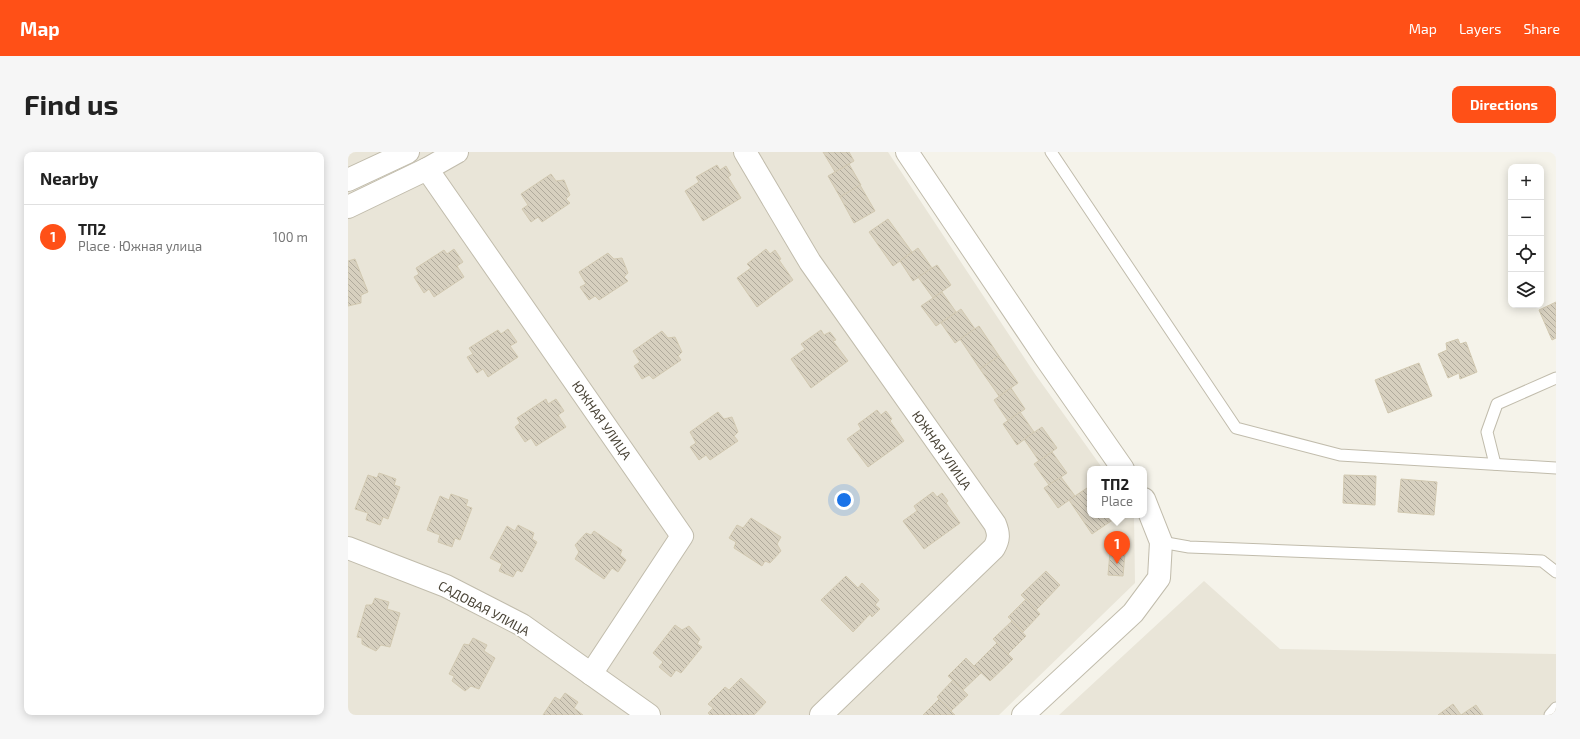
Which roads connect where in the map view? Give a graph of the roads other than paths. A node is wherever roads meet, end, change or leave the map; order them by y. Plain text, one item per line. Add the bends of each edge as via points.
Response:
1 (408, 152) edge
2 (456, 152) edge
3 (745, 152) edge
4 (908, 152) edge
5 (1051, 152) edge
6 (427, 169) junction
7 (348, 180) edge
8 (348, 207) edge
9 (1556, 378) edge
10 (1495, 464) junction
11 (1121, 466) edge
12 (1556, 468) edge
13 (1147, 507) edge
14 (1161, 542) junction
15 (348, 548) edge
16 (1556, 572) edge
17 (591, 674) junction
18 (1556, 708) edge
19 (649, 715) edge
20 (821, 715) edge
21 (1023, 715) edge
22 (1550, 715) edge

1 - 7 street
2 - 6 street
3 - 20 street, ЮЖНАЯ УЛИЦА via 810,262 998,531 998,540 994,548
4 - 11 street
5 - 10 lane via 1236,428 1340,455
6 - 8 street
6 - 17 street, ЮЖНАЯ УЛИЦА via 682,536
9 - 10 lane via 1497,404 1486,432
10 - 12 lane
13 - 14 street
14 - 16 lane via 1189,547 1542,562
14 - 21 street via 1159,578 1133,613
15 - 17 street, САДОВАЯ УЛИЦА via 446,586 522,625
17 - 19 street, САДОВАЯ УЛИЦА
18 - 22 lane

